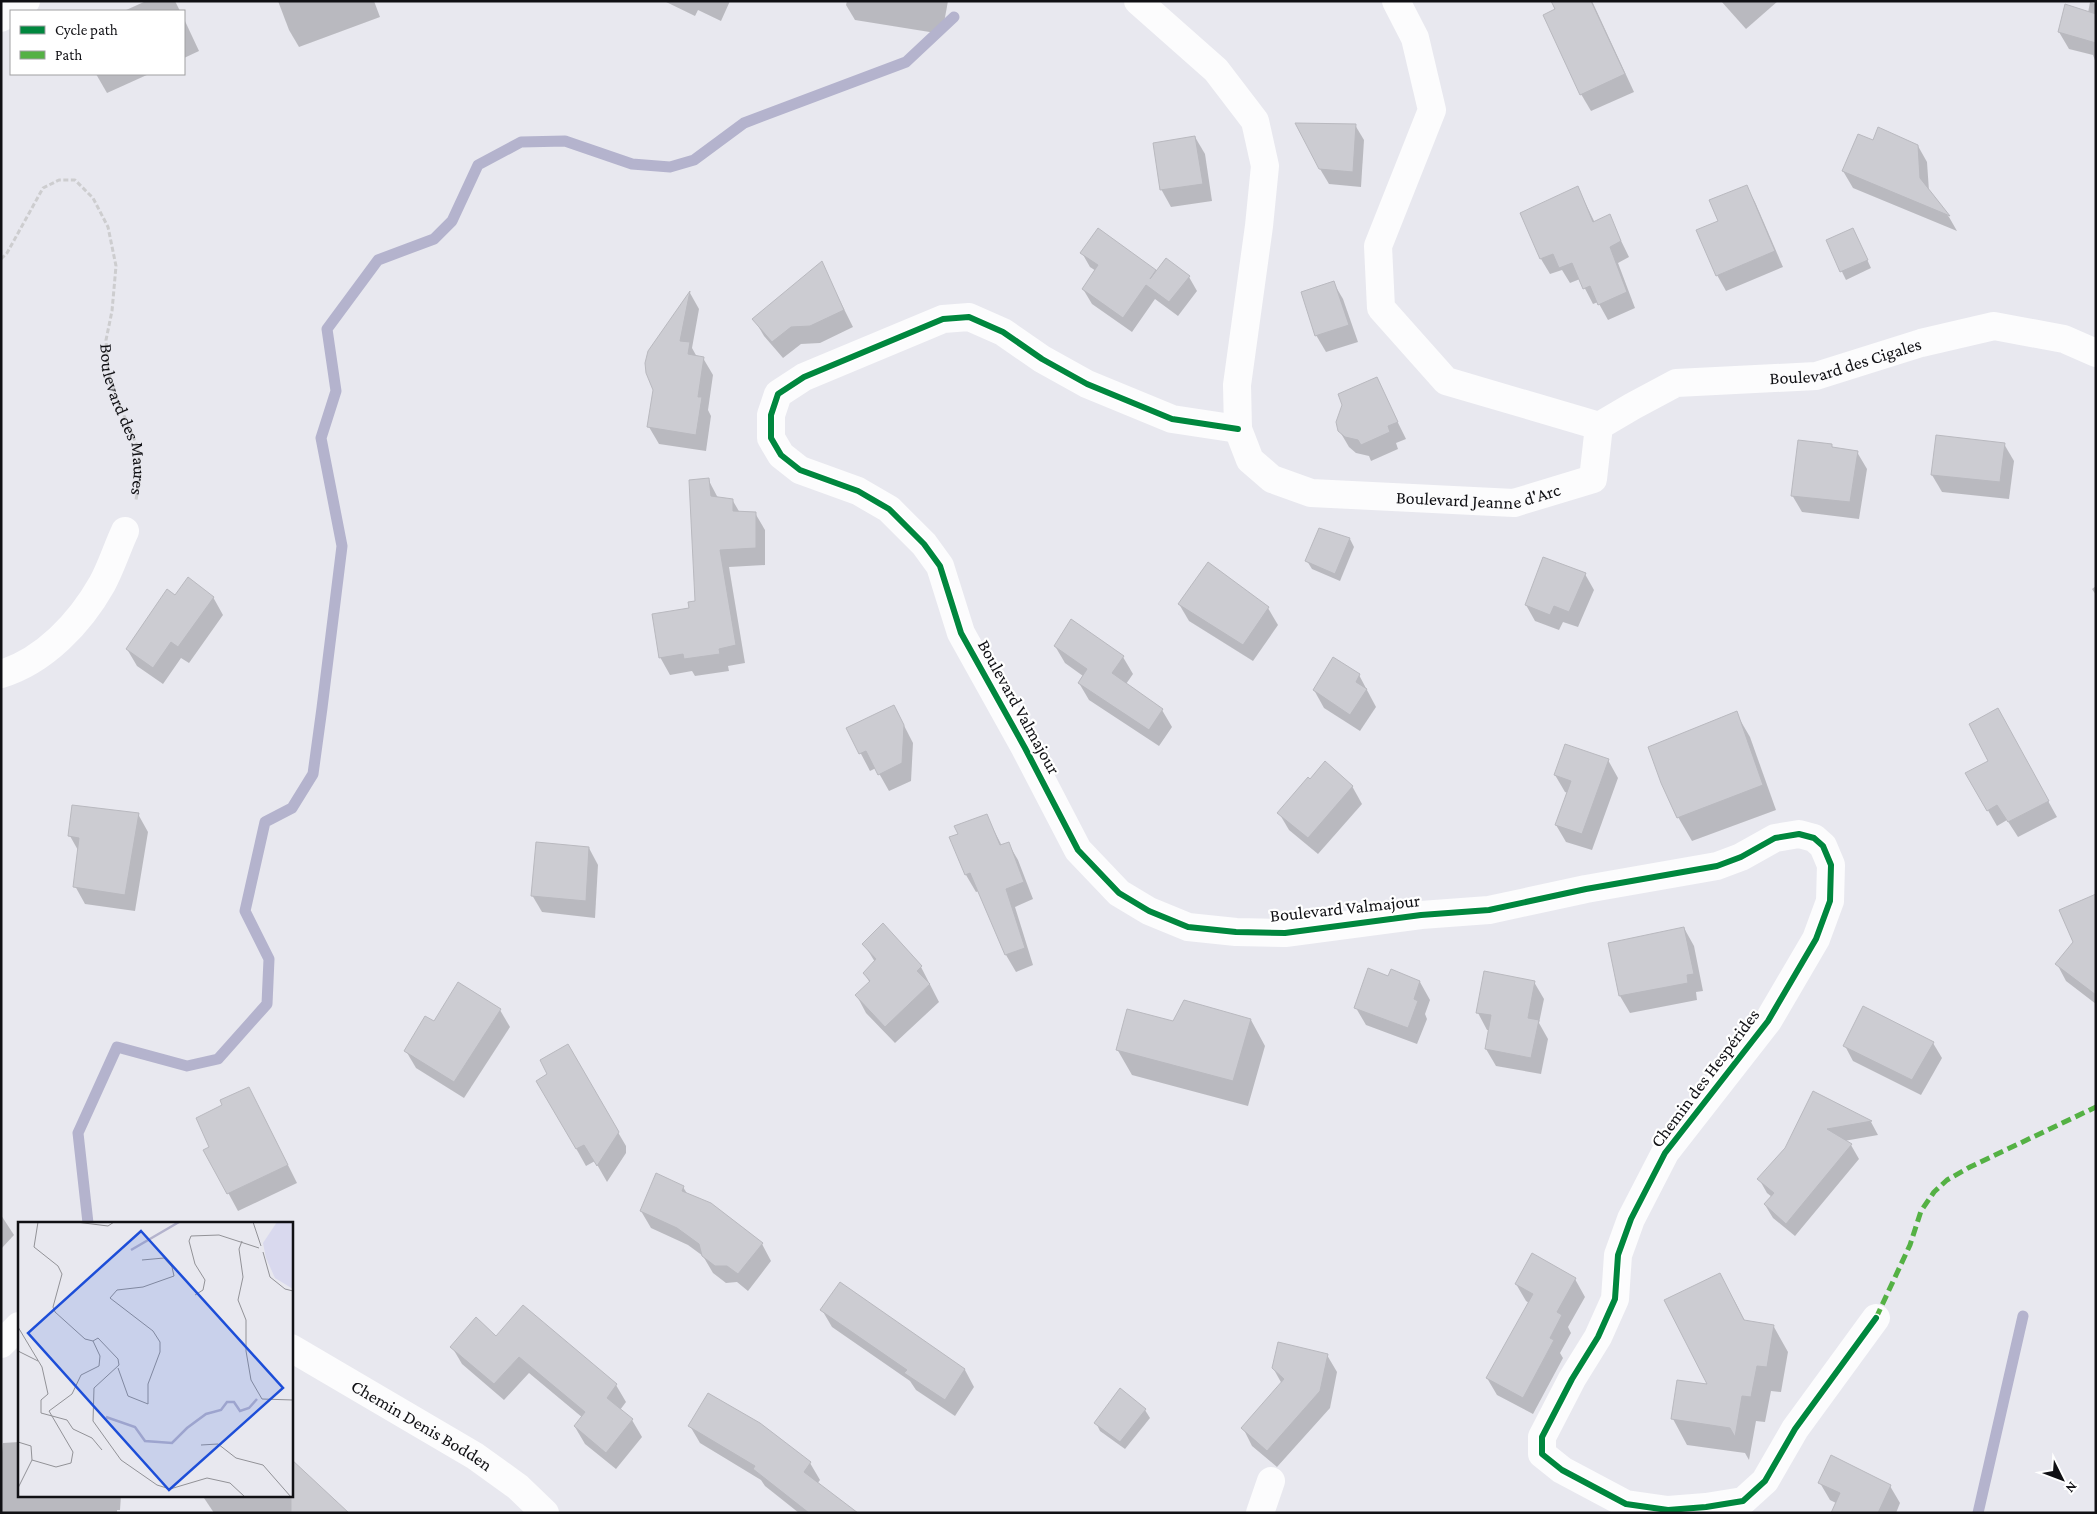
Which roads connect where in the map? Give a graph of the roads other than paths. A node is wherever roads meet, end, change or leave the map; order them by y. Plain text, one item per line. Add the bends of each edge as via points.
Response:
1 (26, 1) edge
2 (1138, 1) edge
3 (1396, 1) edge
4 (13, 10) edge
5 (2096, 352) edge
6 (1600, 426) junction
7 (1238, 430) junction
8 (125, 531) road end
9 (1, 674) edge
10 (1814, 838) joint
11 (1876, 1318) dead end
12 (18, 1327) edge
13 (1, 1344) edge
14 (292, 1349) edge
15 (1271, 1481) dead end
16 (545, 1513) edge
17 (1260, 1513) edge

1 - 4 street
2 - 7 street, Boulevard Jeanne d'Arc via 1216,70 1256,122 1265,166 1238,385
3 - 6 street via 1415,38 1432,110 1378,246 1381,308 1446,381
5 - 6 street, Boulevard des Cigales via 2064,339 1994,326 1921,343 1816,376 1676,383
6 - 7 street, Boulevard Jeanne d'Arc via 1593,479 1514,504 1311,493 1272,479 1250,460
7 - 10 street, Boulevard Valmajour via 1172,419 1086,384 1003,332 969,317 943,319 804,377 778,394 771,415 771,438 781,455 800,470 858,491 889,509 924,544 940,566 961,632 1078,850 1119,893 1149,911 1188,927 1285,933 1421,915 1489,910 1717,866 1775,838 1799,834
8 - 9 street via 102,584 76,622 42,654 18,669
10 - 11 street, Chemin des Hespérides via 1823,846 1831,865 1830,901 1816,940 1768,1021 1665,1153 1631,1220 1618,1255 1615,1299 1598,1337 1542,1436 1542,1454 1562,1470 1626,1504 1668,1510 1743,1501 1765,1481 1795,1429
12 - 13 street
14 - 16 street, Chemin Denis Bodden via 475,1456 518,1486
15 - 17 street

